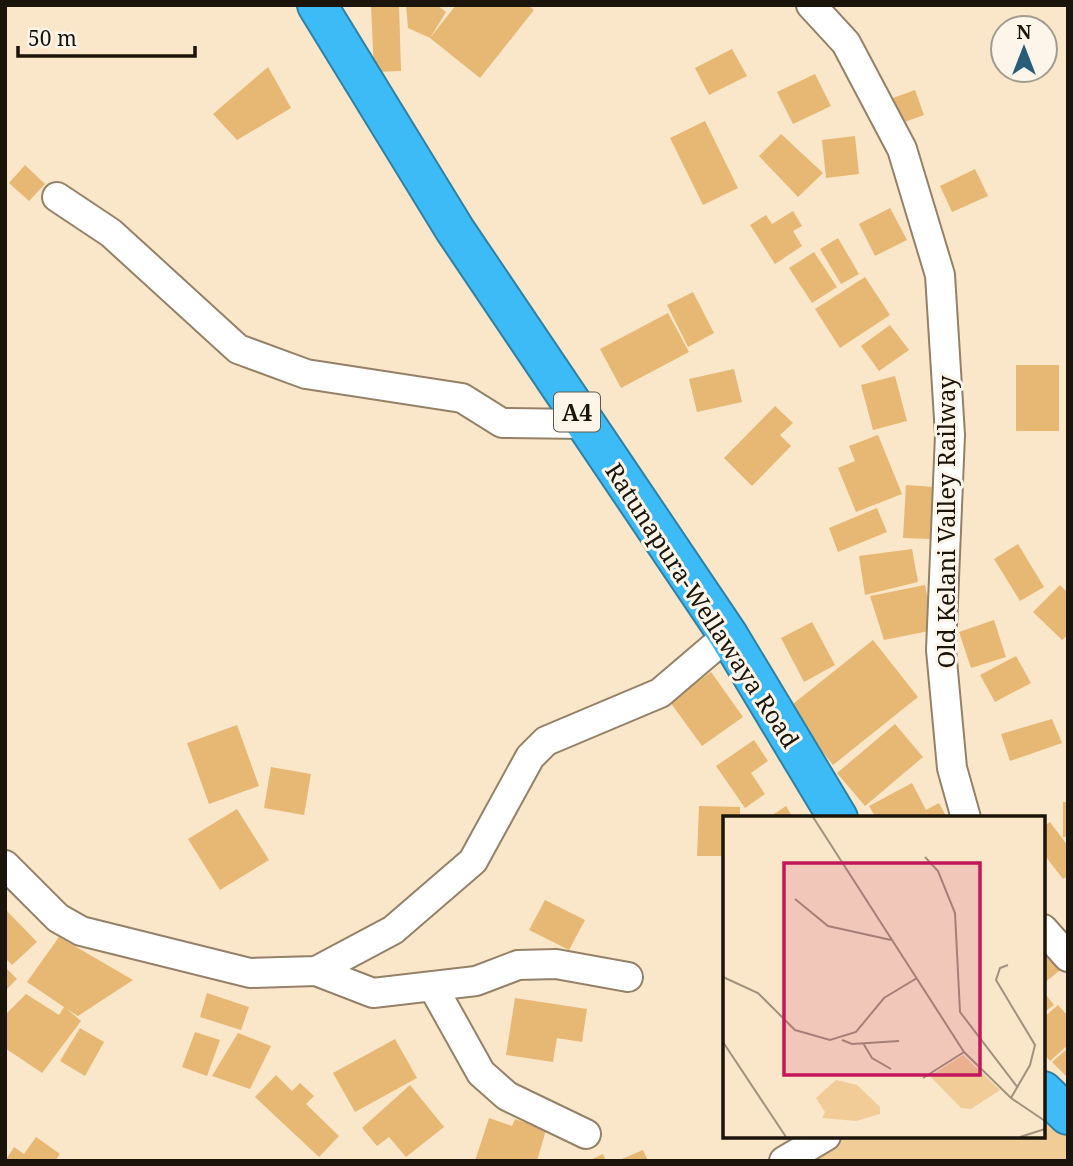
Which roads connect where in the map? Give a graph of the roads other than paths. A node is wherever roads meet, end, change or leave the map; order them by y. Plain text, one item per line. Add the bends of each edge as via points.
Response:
1 (317, 5) edge
2 (811, 5) edge
3 (57, 197) dead end
4 (584, 424) junction
5 (728, 635) junction
6 (837, 816) edge
7 (965, 816) edge
8 (5, 865) edge
9 (1045, 931) edge
10 (1068, 957) edge
11 (316, 971) junction
12 (628, 977) dead end
13 (433, 987) junction
14 (1045, 1093) edge
15 (1068, 1115) edge
16 (586, 1134) dead end
17 (823, 1138) edge
18 (784, 1161) edge

1 - 4 highway, Ratunapura-Wellawaya Road / A4 via 455,229
2 - 7 street, Old Kelani Valley Railway via 846,43 902,149 940,275 950,435 941,650 953,768
3 - 4 street via 111,233 238,349 306,374 462,398 502,423
4 - 5 highway, Ratunapura-Wellawaya Road / A4
5 - 6 highway, Ratunapura-Wellawaya Road / A4
5 - 11 street via 660,694 546,741 530,757 473,861 393,930
8 - 11 street via 58,918 81,931 250,973
9 - 10 street
11 - 13 street via 373,993
12 - 13 street via 556,964 517,965 476,981
13 - 16 street via 481,1073 507,1096
14 - 15 highway
17 - 18 street

